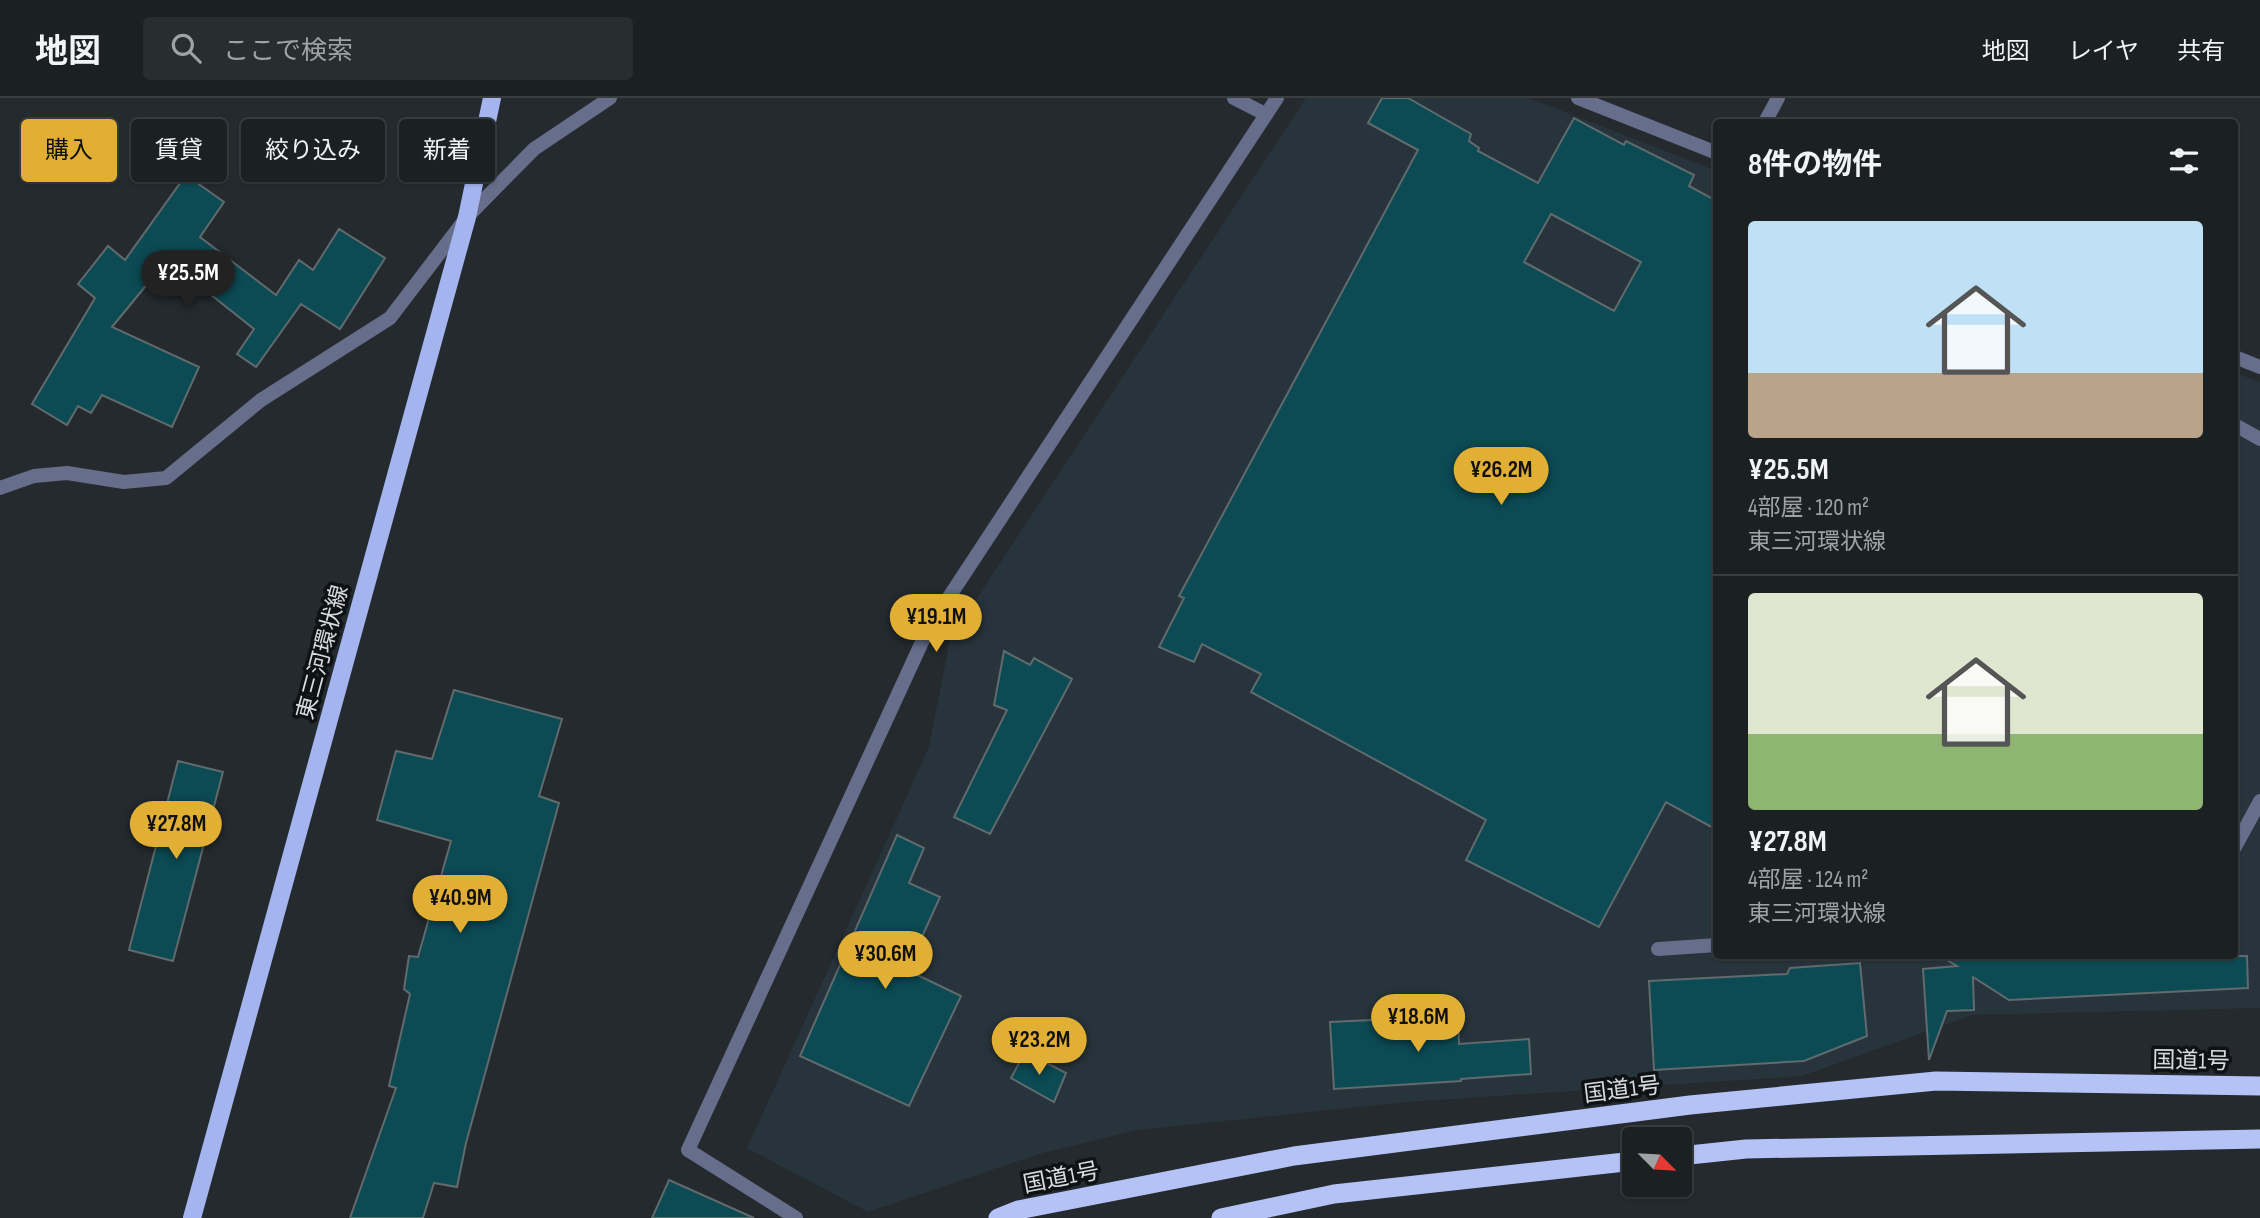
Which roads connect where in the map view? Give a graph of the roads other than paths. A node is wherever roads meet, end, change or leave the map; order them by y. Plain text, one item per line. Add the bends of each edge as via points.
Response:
1 (492, 98) edge
2 (610, 98) edge
3 (1234, 98) edge
4 (1277, 98) edge
5 (1578, 98) edge
6 (1777, 98) edge
7 (1265, 114) junction
8 (1766, 119) edge
9 (1713, 151) edge
10 (467, 217) junction
11 (2238, 358) edge
12 (2258, 362) edge
13 (2238, 427) edge
14 (2260, 439) edge
15 (0, 488) edge
16 (2260, 801) edge
17 (2238, 841) edge
18 (1713, 945) edge
19 (1658, 949) dead end
20 (2260, 1086) edge
21 (2260, 1139) edge
22 (1692, 1155) edge
23 (1622, 1162) edge
24 (192, 1218) edge
25 (796, 1218) edge
26 (998, 1218) edge
27 (1221, 1218) edge

1 - 10 main road, 東三河環状線
2 - 10 street via 534,149
3 - 7 street
4 - 7 street
5 - 9 street
6 - 8 street
7 - 25 street via 928,629 688,1150
10 - 15 street via 390,317 261,400 166,478 124,482 67,473 34,476
10 - 24 main road, 東三河環状線
11 - 12 street
13 - 14 street
16 - 17 street
18 - 19 street
20 - 26 highway, 国道1号 via 1936,1081 1690,1105 1294,1156 1018,1210
21 - 22 highway via 1746,1149
23 - 27 highway via 1334,1194

